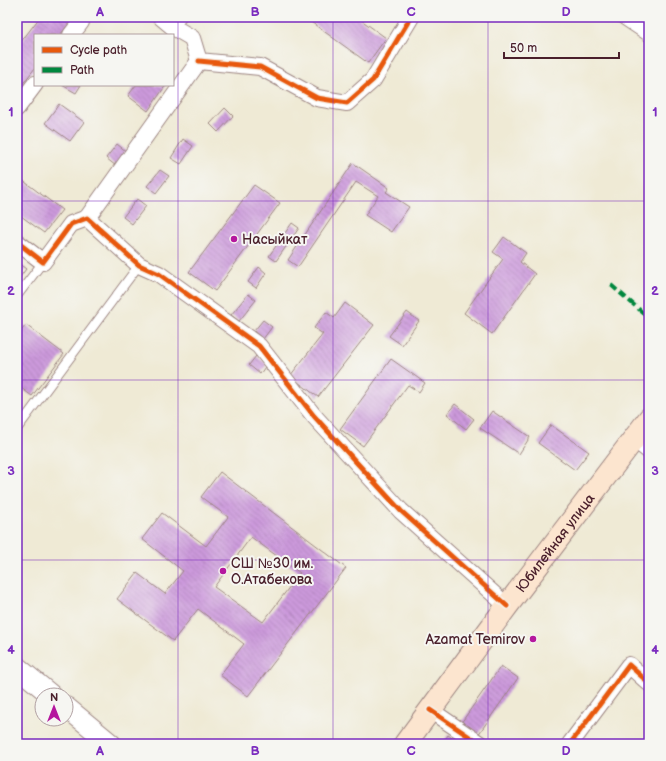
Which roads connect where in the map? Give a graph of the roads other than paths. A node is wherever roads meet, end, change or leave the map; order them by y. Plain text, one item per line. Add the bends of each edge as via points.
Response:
1 (160, 17) edge
2 (411, 17) edge
3 (625, 17) edge
4 (178, 22) edge
5 (649, 33) edge
6 (199, 61) junction
7 (34, 85) edge
8 (17, 108) edge
9 (87, 218) junction
10 (17, 242) edge
11 (43, 262) junction
12 (139, 265) junction
13 (17, 296) edge
14 (649, 419) edge
15 (17, 428) edge
16 (642, 445) edge
17 (507, 606) junction
18 (17, 667) edge
19 (649, 683) edge
20 (41, 687) edge
21 (430, 710) junction
22 (74, 714) edge
23 (111, 744) edge
24 (405, 744) edge
25 (480, 744) edge
26 (570, 744) edge

1 - 4 street
2 - 6 street via 373,80 347,103 317,98 260,66
3 - 5 street
4 - 6 street via 192,38
6 - 9 street
7 - 8 street
9 - 11 street via 71,224
9 - 12 street
10 - 11 street
11 - 13 lane
12 - 15 lane
12 - 17 street via 159,274 259,346 314,416 401,511
14 - 16 main road, Юбилейная улица
16 - 17 main road, Юбилейная улица
17 - 21 main road, Юбилейная улица
18 - 20 street
19 - 26 street via 629,665
21 - 24 main road, Юбилейная улица
21 - 25 street
22 - 23 street

